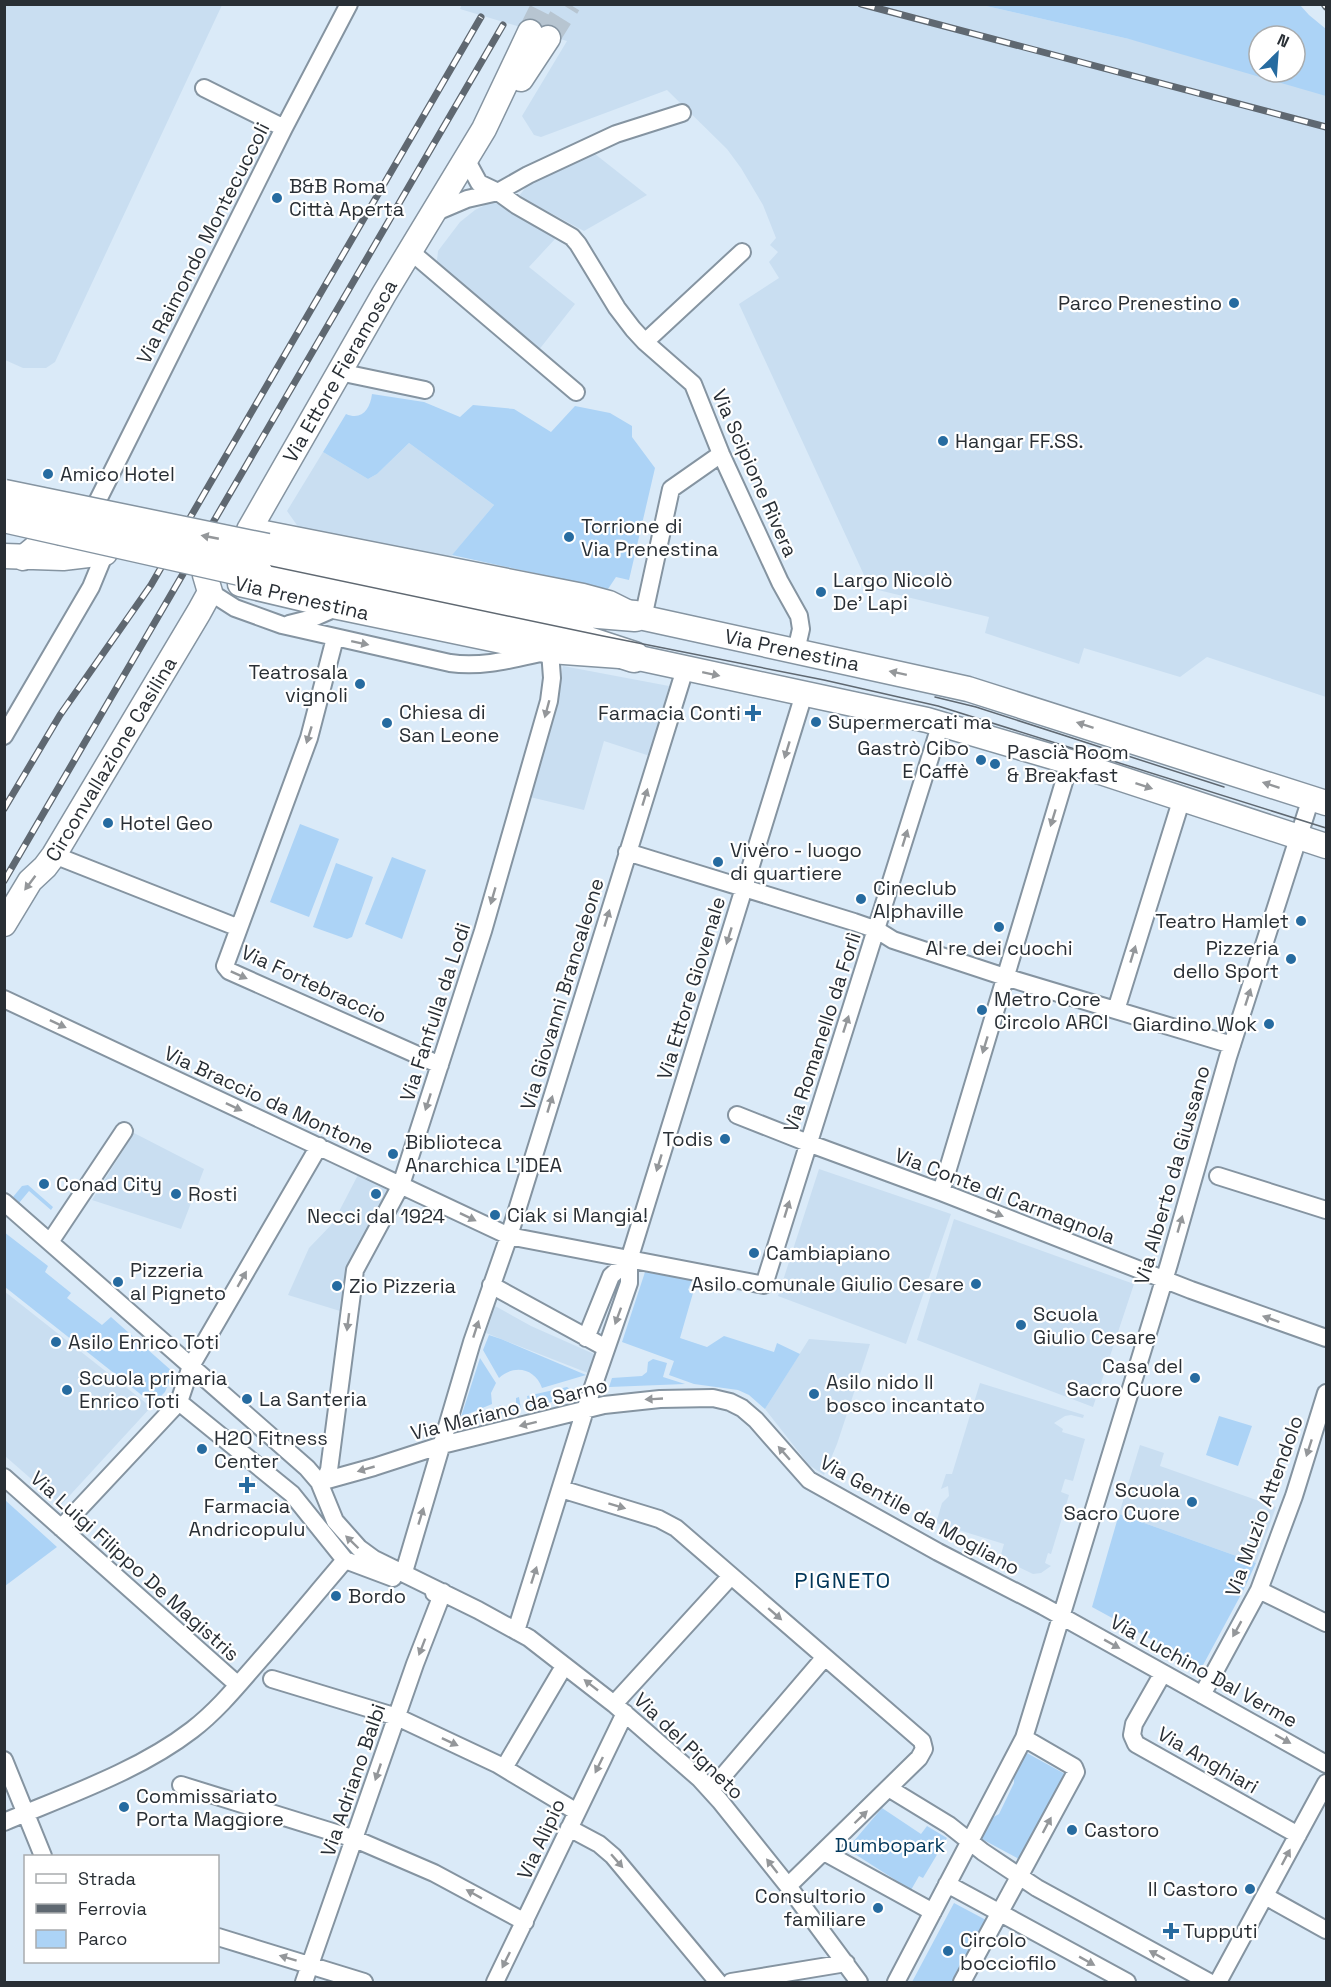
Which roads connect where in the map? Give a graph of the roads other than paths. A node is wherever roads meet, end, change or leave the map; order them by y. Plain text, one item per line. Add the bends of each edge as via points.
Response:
1 (349, 4) edge
2 (539, 35) tunnel mouth
3 (204, 87) dead end
4 (682, 113) dead end
5 (284, 128) junction
6 (466, 159) junction
7 (498, 192) junction
8 (433, 213) junction
9 (410, 251) junction
10 (742, 252) dead end
11 (645, 342) junction
12 (339, 372) junction
13 (425, 390) dead end
14 (576, 392) dead end
15 (721, 454) junction
16 (4, 482) edge
17 (4, 495) edge
18 (103, 506) junction
19 (157, 513) dead end
20 (4, 517) edge
21 (4, 530) edge
22 (249, 530) joint
23 (45, 539) junction
24 (115, 555) junction
25 (14, 556) edge
26 (204, 580) junction
27 (338, 607) junction
28 (639, 617) junction
29 (194, 621) joint
30 (282, 625) junction
31 (583, 626) junction
32 (335, 638) junction
33 (549, 651) junction
34 (796, 651) junction
35 (634, 657) junction
36 (685, 669) junction
37 (804, 694) junction
38 (941, 723) junction
39 (4, 736) edge
40 (1070, 762) junction
41 (1182, 798) junction
42 (1319, 801) edge
43 (1298, 837) junction
44 (1326, 846) edge
45 (627, 852) junction
46 (54, 855) junction
47 (744, 888) junction
48 (4, 924) edge
49 (239, 927) junction
50 (877, 930) junction
51 (1005, 977) junction
52 (4, 999) edge
53 (1116, 1010) junction
54 (1232, 1045) junction
55 (440, 1065) junction
56 (737, 1115) dead end
57 (124, 1131) dead end
58 (808, 1143) junction
59 (319, 1146) junction
60 (1218, 1176) dead end
61 (401, 1185) junction
62 (941, 1192) junction
63 (4, 1202) edge
64 (1326, 1210) edge
65 (508, 1236) junction
66 (50, 1242) junction
67 (629, 1260) junction
68 (1164, 1280) junction
69 (491, 1285) junction
70 (764, 1286) joint
71 (586, 1338) junction
72 (1326, 1338) edge
73 (606, 1348) junction
74 (191, 1366) junction
75 (1326, 1393) edge
76 (713, 1398) joint
77 (179, 1402) junction
78 (585, 1410) junction
79 (442, 1445) junction
80 (4, 1477) edge
81 (319, 1482) junction
82 (561, 1489) junction
83 (60, 1528) junction
84 (345, 1560) junction
85 (404, 1572) junction
86 (731, 1576) junction
87 (1259, 1590) junction
88 (442, 1592) junction
89 (1061, 1616) junction
90 (1326, 1623) edge
91 (516, 1630) junction
92 (825, 1657) junction
93 (560, 1673) dead end
94 (1163, 1673) junction
95 (272, 1679) dead end
96 (238, 1685) junction
97 (1202, 1695) junction
98 (620, 1708) junction
99 (397, 1717) junction
100 (1024, 1738) junction
101 (4, 1760) edge
102 (1326, 1764) edge
103 (504, 1768) junction
104 (1326, 1783) edge
105 (182, 1785) dead end
106 (890, 1789) junction
107 (711, 1790) junction
108 (577, 1812) junction
109 (27, 1813) junction
110 (4, 1822) edge
111 (569, 1828) junction
112 (1298, 1835) junction
113 (355, 1839) junction
114 (970, 1842) junction
115 (824, 1852) junction
116 (42, 1855) edge
117 (1019, 1876) junction
118 (947, 1884) junction
119 (788, 1886) junction
120 (1265, 1896) junction
121 (933, 1912) junction
122 (1000, 1912) junction
123 (525, 1922) junction
124 (1326, 1930) edge
125 (219, 1937) edge
126 (846, 1963) junction
127 (311, 1965) junction
128 (304, 1983) edge
129 (364, 1983) edge
130 (495, 1983) edge
131 (718, 1983) edge
132 (731, 1983) edge
133 (859, 1983) edge
134 (896, 1983) edge
135 (962, 1983) edge
136 (1126, 1983) edge
137 (1209, 1983) edge
138 (1218, 1983) edge

1 - 5 street, Via Raimondo Montecuccoli
2 - 6 main road, Via Ettore Fieramosca via 516,87
3 - 5 street
4 - 7 street via 616,134
5 - 18 street, Via Raimondo Montecuccoli
6 - 7 street via 478,183
6 - 8 main road, Via Ettore Fieramosca
7 - 8 street
7 - 11 street, Via Scipione Rivera via 578,244 624,318
8 - 9 main road, Via Ettore Fieramosca
9 - 12 main road, Via Ettore Fieramosca
9 - 14 street
10 - 11 street
11 - 15 street, Via Scipione Rivera via 693,384
12 - 13 street
12 - 22 main road, Via Ettore Fieramosca
15 - 28 street via 671,489
15 - 34 street, Via Scipione Rivera via 796,611 801,629
16 - 18 main road
31 -> 17 highway, bridge
18 - 19 main road
18 - 23 main road
18 - 24 main road via 92,519 92,534 97,545
20 - 31 highway, bridge via 258,574
21 - 23 main road
22 - 28 main road, Via Prenestina via 584,596
23 - 24 main road
23 - 25 main road
24 - 25 main road
24 - 39 street via 91,587
26 - 27 main road, Via Prenestina
26 - 29 main road, Via Prenestina
26 - 30 street, Via Prenestina via 235,608
27 - 30 street
27 - 33 main road, Via Prenestina
28 - 31 highway
28 - 34 main road, Via Prenestina
29 - 46 main road, Circonvallazione Casilina
30 - 32 street, Via Prenestina
31 - 35 highway
32 -> 33 street, Via Prenestina via 467,665
32 -> 49 street via 309,738
33 - 35 main road, Via Prenestina
33 -> 55 street, Via Fanfulla da Lodi via 552,678 548,706
42 -> 34 main road, Via Prenestina via 996,697
35 - 36 main road, Via Prenestina
36 -> 37 main road, Via Prenestina
45 -> 36 street, Via Giovanni Brancaleone
37 - 38 main road, Via Prenestina
37 -> 47 street, Via Ettore Giovenale
38 - 40 main road, Via Prenestina
50 -> 38 street, Via Romanello da Forlì
40 -> 41 main road, Via Prenestina
40 -> 51 street
41 - 43 main road, Via Prenestina
53 -> 41 street
42 - 43 street, Via Alberto da Giussano
43 - 44 main road, Via Prenestina
54 -> 43 street, Via Alberto da Giussano
45 - 47 street
65 -> 45 street, Via Giovanni Brancaleone
46 -> 48 main road, Circonvallazione Casilina via 30,881
46 - 49 street, Via Fortebraccio
47 - 50 street
47 -> 67 street, Via Ettore Giovenale
49 -> 55 street, Via Fortebraccio via 225,963 229,971
50 - 51 street via 893,940
58 -> 50 street, Via Romanello da Forlì
51 - 53 street
51 -> 62 street
52 -> 59 street, Via Braccio da Montone
53 - 54 street
68 -> 54 street, Via Alberto da Giussano
55 -> 61 street, Via Fanfulla da Lodi
56 - 58 street, Via Conte di Carmagnola
57 - 66 street
58 - 62 street, Via Conte di Carmagnola
70 -> 58 street, Via Romanello da Forlì
59 - 61 street, Via Braccio da Montone
74 -> 59 street
60 - 64 street
61 -> 65 street, Via Braccio da Montone
61 -> 81 street, Via Fanfulla da Lodi via 355,1270 329,1470
62 -> 68 street, Via Conte di Carmagnola
63 - 66 street, Via del Pigneto
65 - 67 street, Via Braccio da Montone
65 - 69 street, Via Giovanni Brancaleone
66 - 74 street, Via del Pigneto
67 - 70 street, Via Braccio da Montone
67 - 71 street, Via Ettore Giovenale via 611,1276
67 -> 73 street, Via Ettore Giovenale via 630,1283
72 -> 68 street, Via Conte di Carmagnola
68 - 89 street, Via Alberto da Giussano
69 - 71 street
79 -> 69 street, Via Giovanni Brancaleone
71 - 73 street
73 - 78 street, Via Ettore Giovenale
74 - 77 street
74 - 81 street, Via del Pigneto
75 -> 87 street, Via Muzio Attendolo
76 -> 78 street, Via Mariano da Sarno via 652,1399
89 -> 76 street, Via Gentile da Mogliano via 804,1476 748,1413 730,1402
77 - 83 street
77 - 84 street via 292,1494
78 -> 79 street, Via Mariano da Sarno
78 - 82 street, Via Ettore Giovenale
79 -> 81 street, Via Mariano da Sarno
85 -> 79 street, Via Giovanni Brancaleone
80 - 83 street, Via Luigi Filippo De Magistris
85 -> 81 street, Via del Pigneto via 374,1559 352,1542 335,1521
82 -> 86 street via 669,1523
91 -> 82 street, Via Ettore Giovenale
83 - 96 street, Via Luigi Filippo De Magistris
84 - 88 street, Via del Pigneto via 431,1593
84 - 96 street
85 - 88 street, Via del Pigneto
86 -> 92 street
86 - 98 street, Via Alipio
87 - 90 street
87 -> 97 street, Via Muzio Attendolo
88 - 91 street, Via del Pigneto
88 -> 99 street, Via Adriano Balbi
89 -> 94 street, Via Luchino Dal Verme
89 - 100 street, Via Alberto da Giussano
98 -> 91 street, Via del Pigneto
92 - 106 street via 924,1745 921,1756
92 - 107 street
93 - 103 street
94 - 97 street, Via Luchino Dal Verme
94 - 112 street, Via Anghiari via 1134,1724 1132,1735 1136,1744
95 - 99 street
96 - 109 street via 173,1744
97 -> 102 street, Via Luchino Dal Verme
98 - 107 street, Via del Pigneto
98 -> 108 street, Via Alipio
99 -> 103 street
99 -> 113 street, Via Adriano Balbi
100 - 114 street, Via Alberto da Giussano
117 -> 100 street via 1076,1772 1074,1767
101 - 109 street
103 - 108 street
104 - 112 street
105 - 113 street
106 - 114 street
115 -> 106 street
119 -> 107 street, Via del Pigneto
108 - 111 street, Via Alipio
109 - 110 street
109 - 116 street
111 - 123 street, Via Alipio
111 -> 131 street via 613,1856
120 -> 112 street
123 -> 113 street via 434,1873
113 - 127 street, Via Adriano Balbi
114 - 117 street
114 - 118 street, Via Alberto da Giussano
115 - 119 street
115 - 121 street
117 - 122 street
137 -> 117 street
118 - 121 street, Via Alberto da Giussano
118 - 122 street
119 - 126 street, Via del Pigneto
120 - 124 street
120 - 138 street
121 - 134 street, Via Alberto da Giussano
122 - 135 street
122 -> 136 street
123 -> 130 street, Via Alipio
127 -> 125 street
126 - 132 street
126 - 133 street, Via del Pigneto
127 - 128 street, Via Adriano Balbi
127 - 129 street

